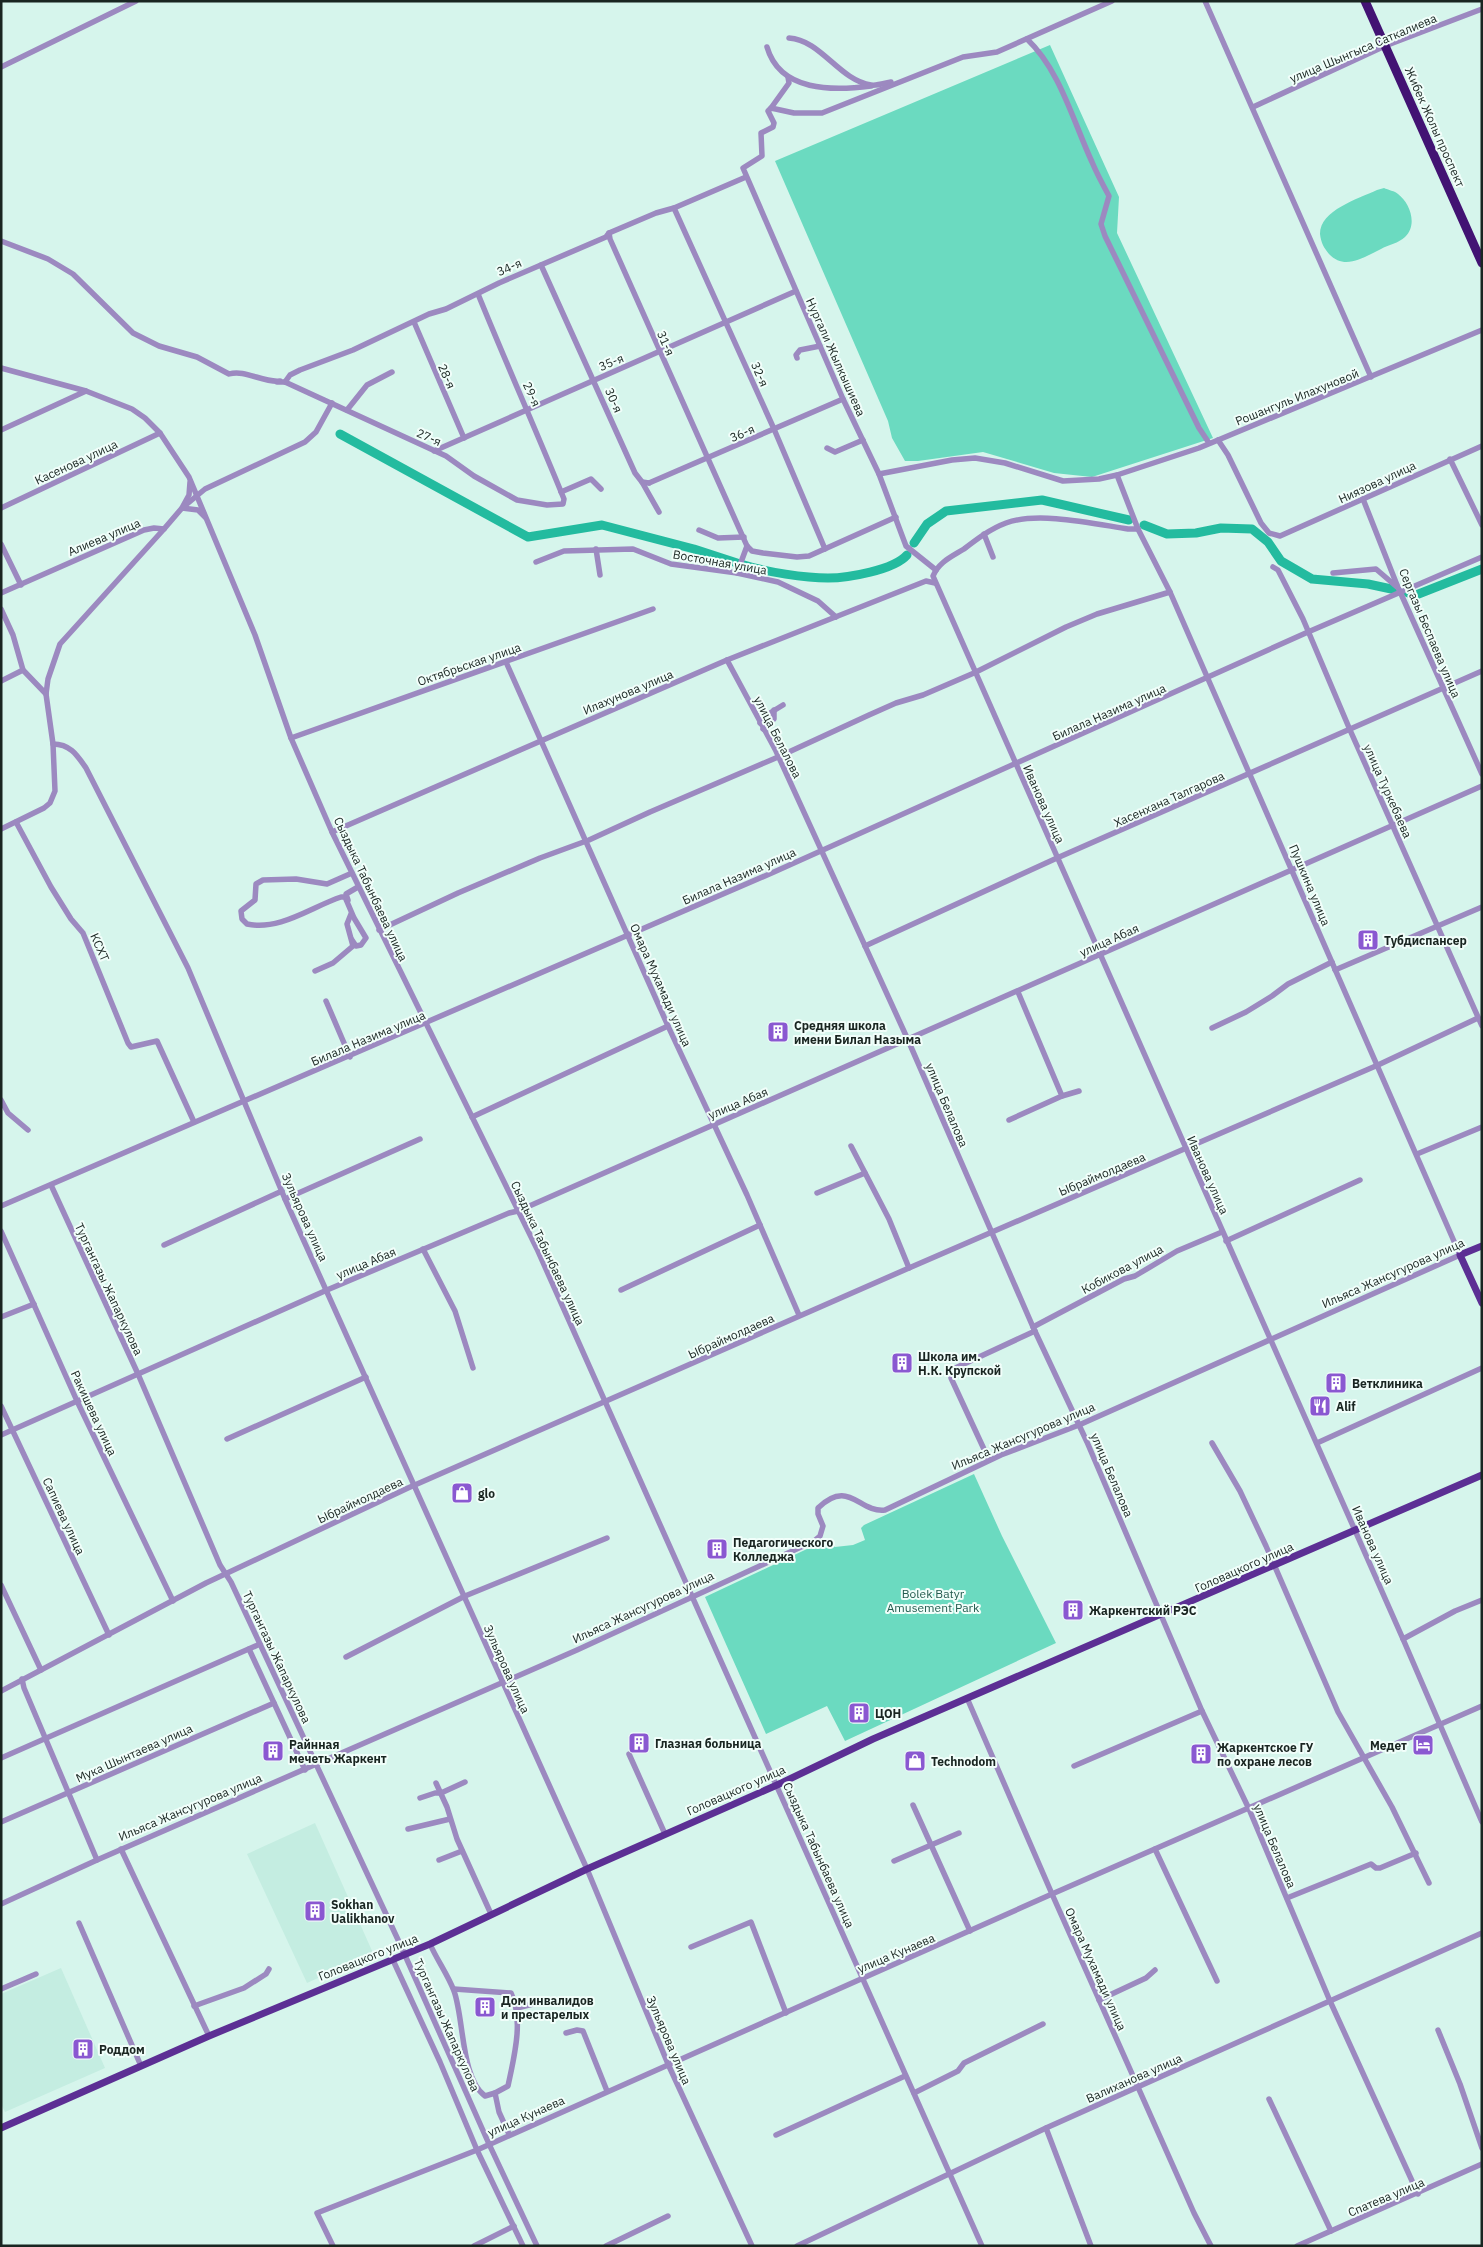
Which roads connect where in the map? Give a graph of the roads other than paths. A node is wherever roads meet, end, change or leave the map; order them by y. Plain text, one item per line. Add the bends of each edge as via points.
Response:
1 (136, 1) edge
2 (1112, 1) edge
3 (1206, 1) edge
4 (1365, 1) edge
5 (1482, 9) edge
6 (789, 38) dead end
7 (1027, 38) junction
8 (1385, 46) junction
9 (767, 47) dead end
10 (1, 67) edge
11 (788, 77) junction
12 (910, 78) junction
13 (873, 86) junction
14 (1252, 107) junction
15 (771, 108) junction
16 (746, 177) junction
17 (674, 208) junction
18 (609, 233) junction
19 (602, 239) junction
20 (1, 241) edge
21 (611, 242) junction
22 (1482, 263) edge
23 (541, 265) junction
24 (796, 291) junction
25 (478, 294) junction
26 (414, 322) junction
27 (726, 323) junction
28 (1482, 330) edge
29 (820, 346) junction
30 (660, 353) junction
31 (796, 358) dead end
32 (1, 368) edge
33 (392, 372) dead end
34 (1372, 377) junction
35 (286, 381) junction
36 (594, 381) junction
37 (86, 391) junction
38 (843, 399) junction
39 (332, 403) junction
40 (347, 410) junction
41 (528, 410) junction
42 (774, 429) junction
43 (1, 430) edge
44 (160, 433) junction
45 (464, 438) junction
46 (862, 440) junction
47 (1218, 440) junction
48 (1209, 444) junction
49 (1482, 446) edge
50 (828, 448) dead end
51 (434, 451) junction
52 (709, 459) junction
53 (1450, 459) junction
54 (879, 474) junction
55 (1117, 475) junction
56 (189, 478) junction
57 (642, 482) junction
58 (649, 483) junction
59 (600, 489) dead end
60 (646, 490) junction
61 (562, 492) junction
62 (198, 496) junction
63 (1363, 499) junction
64 (563, 504) joint
65 (1, 508) edge
66 (182, 508) junction
67 (659, 512) dead end
68 (896, 517) junction
69 (207, 518) junction
70 (1482, 525) edge
71 (1138, 528) junction
72 (164, 529) junction
73 (699, 530) dead end
74 (984, 534) junction
75 (744, 537) junction
76 (1, 544) edge
77 (747, 546) junction
78 (596, 549) junction
79 (825, 549) junction
80 (993, 557) dead end
81 (1482, 557) edge
82 (536, 562) dead end
83 (1273, 567) dead end
84 (936, 570) junction
85 (737, 573) junction
86 (1333, 573) dead end
87 (600, 575) dead end
88 (935, 583) junction
89 (21, 585) junction
90 (1400, 591) junction
91 (1170, 592) junction
92 (1, 593) edge
93 (1, 609) edge
94 (653, 609) dead end
95 (836, 617) junction
96 (1308, 632) junction
97 (727, 660) junction
98 (506, 662) junction
99 (23, 670) junction
100 (1482, 671) edge
101 (974, 673) junction
102 (1207, 679) junction
103 (1, 681) edge
104 (1442, 688) junction
105 (46, 694) junction
106 (783, 706) dead end
107 (774, 710) junction
108 (760, 723) junction
109 (763, 729) junction
110 (1350, 730) junction
111 (291, 738) junction
112 (539, 740) junction
113 (53, 744) junction
114 (778, 757) junction
115 (1015, 765) junction
116 (1250, 774) junction
117 (1482, 774) edge
118 (1482, 786) edge
119 (16, 822) junction
120 (1393, 826) junction
121 (1, 829) edge
122 (332, 832) junction
123 (584, 841) junction
124 (821, 852) junction
125 (1057, 858) junction
126 (1292, 870) junction
127 (352, 873) junction
128 (358, 887) junction
129 (1482, 907) edge
130 (352, 912) junction
131 (1437, 926) junction
132 (379, 930) junction
133 (628, 936) junction
134 (352, 940) junction
135 (865, 946) junction
136 (1100, 955) junction
137 (1332, 962) junction
138 (1336, 970) junction
139 (315, 971) dead end
140 (1018, 992) junction
141 (326, 1001) dead end
142 (1478, 1018) junction
143 (425, 1024) junction
144 (668, 1026) junction
145 (1482, 1026) edge
146 (1212, 1028) dead end
147 (908, 1040) junction
148 (350, 1057) junction
149 (1378, 1065) junction
150 (1078, 1091) dead end
151 (1062, 1096) junction
152 (1, 1100) edge
153 (243, 1101) junction
154 (472, 1117) junction
155 (1009, 1120) dead end
156 (194, 1122) junction
157 (713, 1124) junction
158 (1482, 1127) edge
159 (28, 1130) dead end
160 (420, 1138) dead end
161 (851, 1146) dead end
162 (1185, 1149) junction
163 (1417, 1154) junction
164 (865, 1173) junction
165 (1360, 1180) dead end
166 (51, 1185) junction
167 (282, 1191) junction
168 (817, 1193) dead end
169 (285, 1199) junction
170 (1, 1206) edge
171 (518, 1212) junction
172 (760, 1225) junction
173 (1, 1231) edge
174 (991, 1232) junction
175 (1222, 1232) junction
176 (1226, 1241) junction
177 (164, 1245) dead end
178 (1482, 1246) edge
179 (423, 1249) junction
180 (1460, 1256) junction
181 (908, 1268) junction
182 (327, 1290) junction
183 (621, 1290) dead end
184 (1482, 1303) edge
185 (34, 1304) junction
186 (799, 1315) junction
187 (1, 1318) edge
188 (1034, 1329) junction
189 (1271, 1340) junction
190 (473, 1368) dead end
191 (1482, 1368) edge
192 (138, 1374) junction
193 (366, 1376) junction
194 (78, 1401) junction
195 (604, 1402) junction
196 (1, 1406) edge
197 (1079, 1425) junction
198 (12, 1430) junction
199 (1, 1435) edge
200 (227, 1439) dead end
201 (1212, 1443) dead end
202 (1316, 1443) junction
203 (989, 1460) junction
204 (1482, 1475) edge
205 (414, 1486) junction
206 (1355, 1530) junction
207 (607, 1538) dead end
208 (1275, 1566) junction
209 (226, 1575) junction
210 (1, 1585) edge
211 (464, 1596) junction
212 (692, 1596) junction
213 (1482, 1600) edge
214 (173, 1601) junction
215 (1160, 1616) junction
216 (109, 1635) junction
217 (1403, 1638) junction
218 (260, 1644) junction
219 (249, 1649) junction
220 (346, 1657) dead end
221 (41, 1670) junction
222 (22, 1679) junction
223 (502, 1683) junction
224 (1, 1691) edge
225 (967, 1698) junction
226 (274, 1703) junction
227 (1482, 1706) edge
228 (1202, 1710) junction
229 (1440, 1725) junction
230 (45, 1739) junction
231 (629, 1754) dead end
232 (1, 1758) edge
233 (1364, 1758) junction
234 (316, 1765) junction
235 (1074, 1766) dead end
236 (305, 1770) junction
237 (465, 1782) dead end
238 (436, 1783) dead end
239 (777, 1786) junction
240 (68, 1792) junction
241 (441, 1793) junction
242 (420, 1798) dead end
243 (913, 1805) dead end
244 (1249, 1809) junction
245 (450, 1819) junction
246 (1, 1822) edge
247 (1482, 1822) edge
248 (408, 1829) dead end
249 (958, 1833) dead end
250 (666, 1834) junction
251 (932, 1844) junction
252 (121, 1849) junction
253 (1155, 1849) junction
254 (462, 1851) junction
255 (1416, 1853) junction
256 (97, 1860) junction
257 (439, 1860) dead end
258 (894, 1861) dead end
259 (587, 1869) junction
260 (1429, 1883) dead end
261 (1052, 1894) junction
262 (1287, 1898) junction
263 (2, 1902) edge
264 (491, 1914) junction
265 (79, 1923) dead end
266 (970, 1931) junction
267 (1482, 1933) edge
268 (430, 1944) junction
269 (691, 1947) dead end
270 (404, 1953) junction
271 (392, 1958) junction
272 (269, 1969) dead end
273 (1155, 1970) dead end
274 (36, 1974) dead end
275 (863, 1978) junction
276 (1216, 1981) dead end
277 (1, 1989) edge
278 (454, 1989) junction
279 (1099, 2000) junction
280 (1330, 2001) junction
281 (533, 2004) dead end
282 (194, 2006) junction
283 (517, 2008) junction
284 (786, 2012) junction
285 (1043, 2024) dead end
286 (1438, 2030) dead end
287 (566, 2033) dead end
288 (209, 2036) junction
289 (668, 2064) junction
290 (141, 2066) junction
291 (905, 2076) junction
292 (1138, 2087) junction
293 (607, 2091) junction
294 (495, 2093) junction
295 (914, 2093) junction
296 (1269, 2099) dead end
297 (1, 2128) edge
298 (1046, 2128) junction
299 (509, 2134) junction
300 (776, 2135) dead end
301 (489, 2144) junction
302 (1482, 2148) edge
303 (477, 2150) junction
304 (1482, 2164) edge
305 (949, 2174) junction
306 (1418, 2194) junction
307 (668, 2216) dead end
308 (514, 2226) junction
309 (1331, 2231) junction
310 (333, 2246) edge
311 (474, 2246) edge
312 (523, 2246) edge
313 (537, 2246) edge
314 (606, 2246) edge
315 (752, 2246) edge
316 (797, 2246) edge
317 (982, 2246) edge
318 (1091, 2246) edge
319 (1212, 2246) edge
320 (1297, 2246) edge

1 - 10 street
2 - 7 street
3 - 14 street
4 - 8 highway, Жибек Жолы проспект
5 - 8 street, улица Шынгыса Саткалиева
6 - 13 street via 806,43 851,77
7 - 12 street via 997,52 963,57
7 - 48 street via 1045,59 1056,80 1109,196 1101,224 1105,236
8 - 14 street, улица Шынгыса Саткалиева
8 - 22 highway, Жибек Жолы проспект
9 - 11 street via 769,56
11 - 13 street via 809,87
11 - 15 street via 789,83
12 - 13 street
12 - 15 street via 822,113 794,113
14 - 34 street
15 - 16 street via 768,111 773,127 761,133 762,156 743,168
16 - 17 street, 34-я
16 - 24 street, Нургали Жылкышиева
17 - 18 street, 34-я
17 - 27 street, 32-я
18 - 19 street, 34-я
18 - 21 street, 31-я
19 - 21 street
19 - 23 street, 34-я
20 - 35 street via 48,259 73,274 132,333 159,346 197,357 228,374 235,372 261,380
21 - 30 street, 31-я
23 - 25 street, 34-я
23 - 36 street, 30-я
24 - 27 street, 35-я
24 - 29 street, Нургали Жылкышиева
25 - 26 street, 34-я
25 - 41 street, 29-я
26 - 35 street, 34-я via 300,370
26 - 45 street, 28-я
27 - 30 street, 35-я
27 - 42 street, 32-я
28 - 34 street, Рошангуль Илахуновой
29 - 31 street via 800,350
29 - 38 street, Нургали Жылкышиева
30 - 36 street, 35-я
30 - 52 street, 31-я
32 - 37 street, Сыздыка Табынбаева улица
33 - 40 street via 367,385
34 - 47 street, Рошангуль Илахуновой
35 - 39 street, 27-я
36 - 41 street, 35-я
36 - 57 street, 30-я
37 - 43 street
37 - 44 street, Сыздыка Табынбаева улица via 132,409
38 - 42 street, 36-я
38 - 46 street, Нургали Жылкышиева
39 - 40 street, 27-я
39 - 62 street via 316,432 305,442 204,489
40 - 51 street, 27-я
41 - 45 street, 35-я
41 - 61 street, 29-я
42 - 52 street, 36-я
42 - 79 street, 32-я
44 - 56 street, Сыздыка Табынбаева улица
44 - 65 street, Касенова улица
45 - 51 street, 35-я
46 - 50 street via 836,452
46 - 54 street, Нургали Жылкышиева
47 - 48 street, Рошангуль Илахуновой
47 - 63 street, Ниязова улица via 1269,533 1280,536
48 - 55 street, Рошангуль Илахуновой
49 - 53 street, Ниязова улица
51 - 64 street, 27-я via 517,500
52 - 58 street, 36-я
52 - 75 street, 31-я
53 - 63 street, Ниязова улица
53 - 70 street
54 - 55 street, Рошангуль Илахуновой via 974,458 1005,462 1063,481
54 - 68 street, Нургали Жылкышиева
55 - 71 street, Пушкина улица
56 - 62 street, Сыздыка Табынбаева улица
56 - 66 street via 190,490
57 - 58 street
57 - 60 street, 30-я
58 - 60 street
59 - 61 street via 591,479
60 - 67 street, 30-я
61 - 64 street, 29-я
62 - 66 street
62 - 69 street, Сыздыка Табынбаева улица
63 - 90 street, Сергазы Беспаева улица
66 - 69 street via 198,510
66 - 72 street
68 - 79 street
68 - 84 street, Нургали Жылкышиева via 906,546
69 - 111 street, Сыздыка Табынбаева улица via 255,635
71 - 74 street via 1030,519 1008,522
71 - 91 street, Пушкина улица
72 - 89 street, Алиева улица via 144,530
72 - 105 street via 65,637 60,644
73 - 75 street via 718,538
74 - 80 street
74 - 84 street via 938,565
75 - 77 street, 31-я
76 - 89 street
77 - 79 street via 752,551 797,557
77 - 85 street
78 - 82 street, Восточная улица via 564,551
78 - 85 street, Восточная улица via 633,549 671,564
78 - 87 street
81 - 90 street, Билала Назима улица
83 - 96 street, улица Туркебаева via 1291,594
84 - 88 street, Иванова улица via 933,576
85 - 95 street, Восточная улица via 786,586 818,601
86 - 90 street via 1376,568
88 - 95 street, Илахунова улица via 926,582
88 - 101 street, Иванова улица
89 - 92 street, Алиева улица
90 - 96 street, Билала Назима улица
90 - 104 street, Сергазы Беспаева улица
91 - 101 street via 1066,626
91 - 102 street, Пушкина улица
93 - 99 street via 14,635
94 - 98 street, Октябрьская улица
95 - 97 street, Илахунова улица
96 - 102 street, Билала Назима улица
96 - 110 street, улица Туркебаева
97 - 108 street, улица Белалова
97 - 112 street, Илахунова улица
98 - 111 street, Октябрьская улица
98 - 112 street, Омара Мухамади улица
99 - 103 street
99 - 105 street
100 - 104 street, Хасенхана Талгарова
101 - 114 street via 869,714
101 - 115 street, Иванова улица
102 - 115 street, Билала Назима улица
102 - 116 street, Пушкина улица
104 - 110 street, Хасенхана Талгарова
104 - 117 street, Сергазы Беспаева улица
105 - 113 street
106 - 107 street
107 - 108 street
107 - 109 street via 774,719
108 - 109 street, улица Белалова
109 - 114 street, улица Белалова
110 - 116 street, Хасенхана Талгарова
110 - 120 street, улица Туркебаева
111 - 122 street, Сыздыка Табынбаева улица
112 - 122 street, Илахунова улица
112 - 123 street, Омара Мухамади улица
113 - 119 street via 55,791 50,803
113 - 153 street via 62,744 72,750 86,768 188,968
114 - 123 street
114 - 124 street, улица Белалова
115 - 124 street, Билала Назима улица
115 - 125 street, Иванова улица
116 - 125 street, Хасенхана Талгарова
116 - 126 street, Пушкина улица
118 - 120 street, улица Абая
119 - 121 street
119 - 156 street, КСХТ via 51,887 83,933 128,1043 135,1047 156,1041
120 - 126 street, улица Абая
120 - 131 street, улица Туркебаева
122 - 127 street, Сыздыка Табынбаева улица
123 - 132 street
123 - 133 street, Омара Мухамади улица
124 - 133 street, Билала Назима улица
124 - 135 street, улица Белалова
125 - 135 street, Хасенхана Талгарова
125 - 136 street, Иванова улица
126 - 136 street, улица Абая
126 - 137 street, Пушкина улица
127 - 128 street, Сыздыка Табынбаева улица
127 - 130 street via 327,884 307,879 263,880 256,884 255,900 241,911 247,924 267,925 345,897
128 - 130 street via 346,894
128 - 132 street, Сыздыка Табынбаева улица
129 - 131 street
130 - 134 street via 347,924
130 - 134 street via 366,938 356,946
131 - 138 street
131 - 142 street, улица Туркебаева
132 - 143 street, Сыздыка Табынбаева улица
133 - 143 street, Билала Назима улица
133 - 144 street, Омара Мухамади улица
134 - 139 street via 353,946 343,956
135 - 147 street, улица Белалова
136 - 140 street, улица Абая
136 - 162 street, Иванова улица
137 - 138 street, Пушкина улица
137 - 146 street
138 - 149 street, Пушкина улица
140 - 147 street, улица Абая
140 - 151 street
141 - 148 street
142 - 145 street, улица Туркебаева
142 - 149 street, Ыбраймолдаева
143 - 148 street, Билала Назима улица
143 - 154 street, Сыздыка Табынбаева улица
144 - 154 street
144 - 157 street, Омара Мухамади улица
147 - 157 street, улица Абая
147 - 174 street, улица Белалова
148 - 153 street, Билала Назима улица
149 - 162 street, Ыбраймолдаева
149 - 163 street, Пушкина улица
150 - 151 street
151 - 155 street
152 - 159 street via 8,1113
153 - 156 street, Билала Назима улица
153 - 167 street, Зульярова улица
154 - 171 street, Сыздыка Табынбаева улица
156 - 166 street, Билала Назима улица
157 - 171 street, улица Абая
157 - 172 street, Омара Мухамади улица
158 - 163 street
160 - 169 street
161 - 164 street
162 - 174 street, Ыбраймолдаева
162 - 175 street, Иванова улица
163 - 180 street, Пушкина улица
164 - 168 street
164 - 181 street via 889,1219
165 - 176 street
166 - 170 street, Билала Назима улица
166 - 192 street, Тургангазы Жапаркулова
167 - 169 street, Зульярова улица
167 - 177 street
169 - 182 street, Зульярова улица
171 - 179 street, улица Абая
171 - 195 street, Сыздыка Табынбаева улица
172 - 183 street
172 - 186 street, Омара Мухамади улица
173 - 185 street, Ракишева улица
174 - 181 street, Ыбраймолдаева
174 - 188 street, улица Белалова
175 - 176 street, Иванова улица
175 - 188 street, Кобикова улица via 1177,1251
176 - 189 street, Иванова улица
178 - 180 main road, Ильяса Жансугурова улица
179 - 182 street, улица Абая
179 - 190 street via 455,1311
180 - 184 main road, Пушкина улица
180 - 189 street, Ильяса Жансугурова улица
181 - 186 street, Ыбраймолдаева
182 - 192 street, улица Абая
182 - 193 street, Зульярова улица
185 - 187 street
185 - 194 street, Ракишева улица
186 - 195 street, Ыбраймолдаева
188 - 197 street, улица Белалова
188 - 203 street, Кобикова улица via 952,1370 951,1378
189 - 197 street, Ильяса Жансугурова улица
189 - 202 street, Иванова улица
191 - 202 street
192 - 194 street, улица Абая
192 - 209 street, Тургангазы Жапаркулова
193 - 200 street
193 - 205 street, Зульярова улица
194 - 198 street, улица Абая
194 - 214 street, Ракишева улица
195 - 205 street, Ыбраймолдаева
195 - 212 street, Сыздыка Табынбаева улица
196 - 198 street, Сапиева улица
197 - 203 street, Ильяса Жансугурова улица
197 - 215 street, улица Белалова
198 - 199 street, улица Абая
198 - 216 street, Сапиева улица
201 - 208 street via 1240,1491
202 - 206 street, Иванова улица
203 - 212 street, Ильяса Жансугурова улица via 885,1510 872,1508 852,1497 833,1497 818,1508 823,1526 820,1536 814,1541
204 - 206 main road, Головацкого улица
205 - 209 street, Ыбраймолдаева
205 - 211 street, Зульярова улица
206 - 208 main road, Головацкого улица
206 - 217 street, Иванова улица
207 - 211 street
208 - 215 main road, Головацкого улица
208 - 233 street via 1338,1712
209 - 214 street, Ыбраймолдаева
209 - 218 street, Тургангазы Жапаркулова
210 - 221 street
211 - 220 street
211 - 223 street, Зульярова улица
212 - 223 street, Ильяса Жансугурова улица
212 - 239 street, Сыздыка Табынбаева улица
213 - 217 street
214 - 216 street, Ыбраймолдаева
215 - 225 main road, Головацкого улица
215 - 228 street, улица Белалова
216 - 221 street, Ыбраймолдаева
217 - 229 street, Иванова улица
218 - 219 street
218 - 234 street, Тургангазы Жапаркулова
219 - 226 street
219 - 230 street
221 - 222 street, Ыбраймолдаева
222 - 224 street, Ыбраймолдаева
222 - 230 street
223 - 234 street, Ильяса Жансугурова улица
223 - 259 street, Зульярова улица
225 - 239 main road, Головацкого улица
225 - 261 street, Омара Мухамади улица
226 - 236 street
226 - 240 street, Мука Шынтаева улица
227 - 229 street, улица Кунаева
228 - 235 street
228 - 244 street, улица Белалова
229 - 233 street, улица Кунаева
229 - 247 street, Иванова улица
230 - 232 street
230 - 240 street
231 - 250 street
233 - 244 street, улица Кунаева
233 - 255 street
234 - 236 street, Ильяса Жансугурова улица
234 - 270 street, Тургангазы Жапаркулова
236 - 252 street, Ильяса Жансугурова улица
237 - 241 street
238 - 241 street
239 - 250 main road, Головацкого улица
239 - 275 street, Сыздыка Табынбаева улица
240 - 246 street, Мука Шынтаева улица
240 - 256 street
241 - 242 street
241 - 245 street
243 - 251 street
244 - 253 street, улица Кунаева
244 - 262 street, улица Белалова
245 - 248 street
245 - 254 street
249 - 251 street
250 - 259 main road, Головацкого улица
251 - 258 street
251 - 266 street
252 - 256 street, Ильяса Жансугурова улица
252 - 282 street
253 - 261 street, улица Кунаева
253 - 276 street
254 - 257 street
254 - 264 street
255 - 260 street
255 - 262 street via 1380,1868 1371,1864
256 - 263 street, Ильяса Жансугурова улица
259 - 264 main road, Головацкого улица
259 - 289 street, Зульярова улица
261 - 266 street, улица Кунаева
261 - 279 street, Омара Мухамади улица
262 - 280 street, улица Белалова
264 - 268 main road, Головацкого улица
265 - 290 street
266 - 275 street, улица Кунаева
267 - 280 street, Валиханова улица
268 - 270 main road, Головацкого улица
268 - 278 street
269 - 284 street via 751,1922
270 - 271 main road, Головацкого улица
270 - 301 street, Тургангазы Жапаркулова
271 - 288 main road, Головацкого улица
271 - 303 street, Тургангазы Жапаркулова
272 - 282 street via 244,1988
273 - 279 street via 1146,1978
274 - 277 street
275 - 284 street, улица Кунаева
275 - 291 street, Сыздыка Табынбаева улица
278 - 283 street via 511,1993
278 - 294 street via 462,2035 478,2092 485,2096
279 - 292 street, Омара Мухамади улица
280 - 292 street, Валиханова улица
280 - 306 street, улица Белалова
281 - 283 street
282 - 288 street
283 - 294 street via 515,2051 508,2086
284 - 289 street, улица Кунаева
285 - 295 street via 964,2063 958,2071
286 - 302 street
287 - 293 street via 583,2031
288 - 290 main road, Головацкого улица
289 - 293 street, улица Кунаева
289 - 315 street, Зульярова улица
290 - 297 main road, Головацкого улица
291 - 295 street, Сыздыка Табынбаева улица
291 - 300 street
292 - 298 street, Валиханова улица
292 - 319 street, Омара Мухамади улица
293 - 299 street, улица Кунаева
294 - 299 street
295 - 305 street, Сыздыка Табынбаева улица
296 - 309 street
298 - 305 street, Валиханова улица
298 - 318 street
299 - 301 street, улица Кунаева
301 - 303 street, улица Кунаева
301 - 313 street, Тургангазы Жапаркулова
303 - 308 street, Тургангазы Жапаркулова
303 - 310 street, улица Кунаева via 317,2213
304 - 306 street, Спатева улица
305 - 316 street, Валиханова улица
305 - 317 street, Сыздыка Табынбаева улица
306 - 309 street, Спатева улица
307 - 314 street
308 - 311 street
308 - 312 street, Тургангазы Жапаркулова
309 - 320 street, Спатева улица

